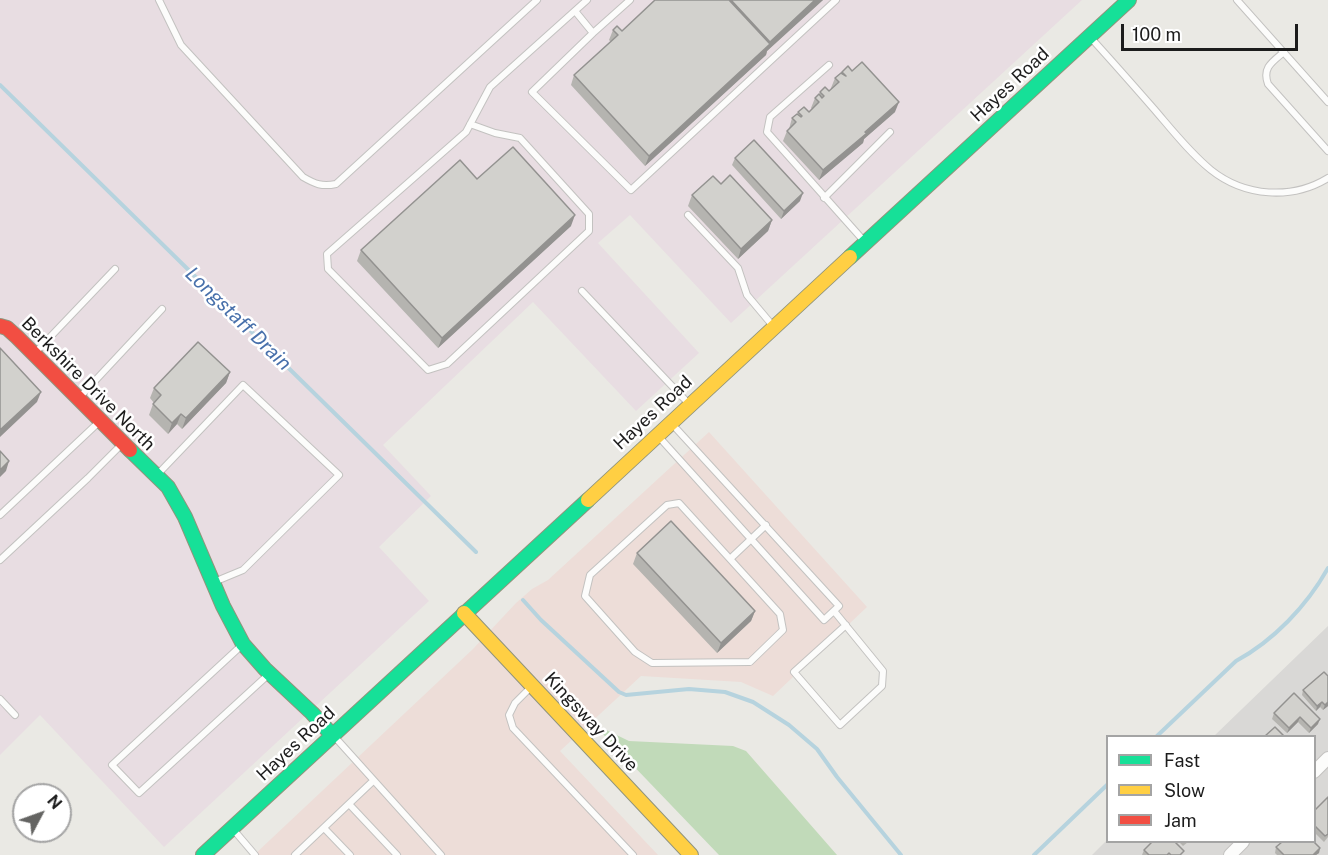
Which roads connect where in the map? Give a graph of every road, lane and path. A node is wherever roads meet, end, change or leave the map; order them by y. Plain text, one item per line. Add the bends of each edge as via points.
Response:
1 (159, 0) edge
2 (537, 0) edge
3 (587, 0) edge
4 (630, 0) edge
5 (836, 0) edge
6 (1129, 0) edge
7 (1237, 0) edge
8 (575, 11) junction
9 (593, 33) junction
10 (1089, 36) junction
11 (1284, 52) junction
12 (828, 65) dead end
13 (1328, 102) edge
14 (470, 124) junction
15 (890, 132) dead end
16 (1328, 150) edge
17 (1328, 178) edge
18 (824, 198) junction
19 (688, 215) dead end
20 (865, 243) junction
21 (115, 270) dead end
22 (582, 291) dead end
23 (162, 309) dead end
24 (0, 326) edge
25 (774, 326) junction
26 (33, 354) junction
27 (78, 400) junction
28 (689, 405) junction
29 (99, 421) junction
30 (670, 422) junction
31 (656, 434) junction
32 (122, 443) junction
33 (152, 473) junction
34 (0, 515) edge
35 (766, 525) junction
36 (751, 539) junction
37 (730, 559) junction
38 (0, 560) edge
39 (213, 583) junction
40 (834, 611) junction
41 (464, 613) junction
42 (846, 625) junction
43 (243, 644) junction
44 (270, 673) junction
45 (532, 686) junction
46 (0, 699) edge
47 (15, 715) dead end
48 (332, 735) junction
49 (1328, 758) edge
50 (1316, 770) edge
51 (373, 781) junction
52 (349, 804) junction
53 (232, 828) junction
54 (324, 828) junction
55 (1242, 843) edge
56 (299, 854) edge
57 (689, 854) edge
58 (202, 855) edge
59 (255, 855) edge
60 (350, 855) edge
61 (397, 855) edge
62 (441, 855) edge
63 (633, 855) edge
64 (1230, 855) edge

1 - 2 lane via 181,45 303,177 325,186 336,184
3 - 8 lane
4 - 9 lane
5 - 9 lane via 631,190 532,92
6 - 10 main road, Hayes Road
7 - 11 lane
8 - 9 lane
8 - 14 lane via 490,87
10 - 17 lane via 1198,158 1228,182 1283,194 1316,186
10 - 20 main road, Hayes Road
11 - 13 lane
11 - 16 lane via 1266,69 1268,84
12 - 18 lane via 770,117 767,132
14 - 14 lane via 466,132 327,254 328,269 428,370 447,364 589,231 589,213 520,138
15 - 18 lane
18 - 20 lane
19 - 25 lane via 738,268 747,295
20 - 25 main road, Hayes Road
21 - 26 lane
22 - 28 lane
23 - 27 lane
24 - 26 main road, Berkshire Drive North via 7,328
25 - 28 main road, Hayes Road
26 - 27 main road, Berkshire Drive North
27 - 29 main road, Berkshire Drive North
28 - 30 main road, Hayes Road
29 - 32 main road, Berkshire Drive North
29 - 34 lane
30 - 31 main road, Hayes Road
30 - 35 lane
31 - 36 lane
31 - 41 main road, Hayes Road
32 - 33 main road, Berkshire Drive North
32 - 38 lane
33 - 39 main road, Berkshire Drive North via 168,487 185,517
33 - 39 lane via 243,385 339,475 243,570
35 - 36 lane
35 - 40 lane via 839,606
36 - 37 lane
36 - 40 lane via 824,620
37 - 37 lane via 780,614 783,630 750,662 652,663 635,652 585,596 590,575 667,505 679,503
39 - 43 main road, Berkshire Drive North
40 - 42 lane
41 - 45 main road, Kingsway Drive
41 - 48 main road, Hayes Road
42 - 42 lane via 883,671 882,686 840,725 794,672
43 - 44 main road, Berkshire Drive North
43 - 44 lane via 112,765 139,793
44 - 48 main road, Berkshire Drive North
45 - 57 main road, Kingsway Drive
45 - 63 lane via 509,715 513,728
46 - 47 lane
48 - 51 lane
48 - 53 main road, Hayes Road
49 - 50 street
51 - 52 lane
51 - 62 lane
52 - 54 lane
52 - 61 lane
53 - 58 main road, Hayes Road
53 - 59 lane
54 - 56 lane
54 - 60 lane
55 - 64 street

